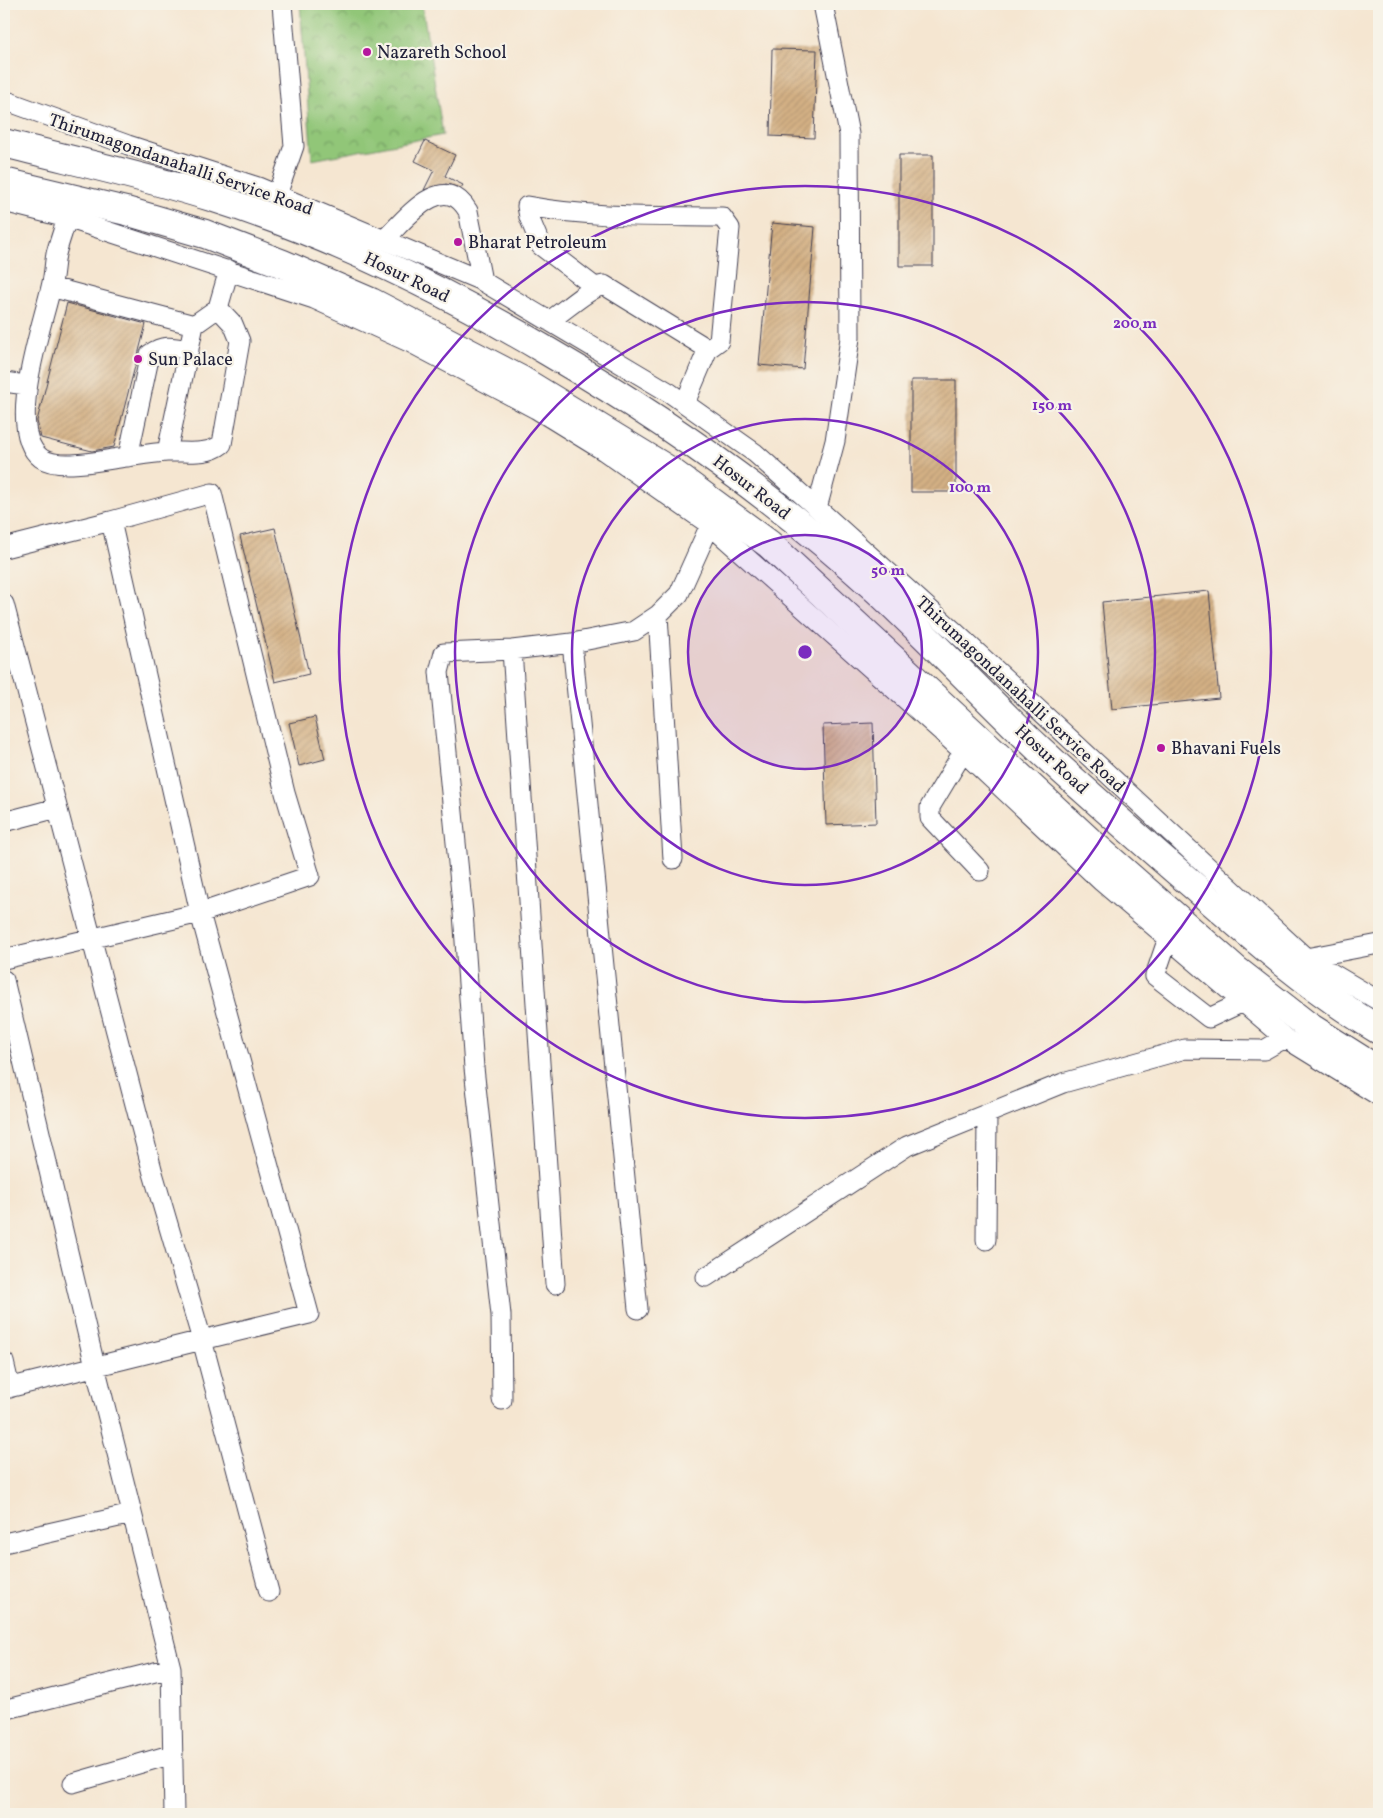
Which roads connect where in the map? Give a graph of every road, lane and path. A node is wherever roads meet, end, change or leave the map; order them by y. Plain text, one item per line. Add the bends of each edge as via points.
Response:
1 (282, 4) edge
2 (823, 4) edge
3 (4, 100) edge
4 (4, 144) edge
5 (4, 182) edge
6 (278, 196) junction
7 (4, 202) edge
8 (68, 218) junction
9 (384, 240) junction
10 (229, 270) junction
11 (482, 281) junction
12 (51, 286) junction
13 (595, 287) junction
14 (218, 308) junction
15 (549, 321) junction
16 (194, 326) junction
17 (708, 348) junction
18 (188, 350) junction
19 (4, 382) edge
20 (26, 385) junction
21 (685, 403) junction
22 (166, 452) junction
23 (128, 457) junction
24 (817, 508) junction
25 (110, 521) junction
26 (710, 525) junction
27 (4, 548) edge
28 (4, 604) edge
29 (658, 615) junction
30 (572, 643) junction
31 (512, 650) junction
32 (963, 752) junction
33 (58, 808) junction
34 (4, 822) edge
35 (673, 859) dead end
36 (980, 871) dead end
37 (200, 913) junction
38 (1168, 938) junction
39 (92, 940) junction
40 (1379, 944) edge
41 (1306, 958) junction
42 (4, 959) edge
43 (4, 980) edge
44 (1379, 1001) edge
45 (1243, 1002) junction
46 (1379, 1030) edge
47 (1285, 1038) junction
48 (1379, 1072) edge
49 (1379, 1096) edge
50 (987, 1114) junction
51 (986, 1240) dead end
52 (706, 1278) dead end
53 (556, 1284) dead end
54 (638, 1309) dead end
55 (202, 1340) junction
56 (4, 1362) edge
57 (95, 1366) junction
58 (7, 1389) edge
59 (502, 1400) dead end
60 (132, 1514) junction
61 (4, 1543) edge
62 (269, 1592) dead end
63 (172, 1668) junction
64 (7, 1709) dead end
65 (173, 1754) junction
66 (73, 1783) dead end
67 (174, 1814) edge

1 - 6 street via 294,146
2 - 24 street via 849,134 850,338 835,441
3 - 6 street, Thirumagondanahalli Service Road
4 - 46 highway, Hosur Road via 216,198 332,242 434,289 500,324 670,426 773,501 877,591 1037,747 1255,940 1294,973
5 - 48 highway, Hosur Road via 205,234 371,302 521,380 670,471 769,544 1088,840 1236,970 1308,1026
6 - 9 street, Thirumagondanahalli Service Road
7 - 8 street
8 - 10 street
8 - 12 street via 56,253
9 - 11 street, Thirumagondanahalli Service Road
9 - 11 street via 428,199 440,193 450,196 468,210
10 - 14 street
10 - 26 street via 314,299 436,356 536,409
11 - 15 street, Thirumagondanahalli Service Road
12 - 16 street
12 - 20 street
13 - 15 street
13 - 17 street via 604,285
13 - 17 street via 541,246 527,206 631,216 722,217 730,228 719,341
14 - 16 street
14 - 22 street via 233,324 240,341 222,444 216,449 201,452
15 - 21 street, Thirumagondanahalli Service Road
16 - 18 street
17 - 21 street
18 - 22 street
18 - 23 street via 169,346 150,354
19 - 20 street
20 - 23 street via 26,425 31,449 42,458 63,464
21 - 24 street, Thirumagondanahalli Service Road via 755,453
22 - 23 street
24 - 41 street, Thirumagondanahalli Service Road
25 - 27 street
25 - 37 street
25 - 37 street via 212,494 285,793 310,876
26 - 29 street via 679,594
26 - 32 street
28 - 33 street
29 - 30 street via 634,631
29 - 35 street
30 - 31 street
30 - 54 street
31 - 53 street
31 - 59 street via 444,653 440,672 474,1068 501,1315
32 - 36 street via 930,807 930,818
32 - 38 street via 1102,882
33 - 34 street
33 - 39 street
37 - 39 street
37 - 55 street via 309,1314
38 - 45 street
38 - 45 street via 1155,976 1209,1018
39 - 42 street
39 - 55 street via 153,1173
40 - 41 street
41 - 44 street, Thirumagondanahalli Service Road
43 - 57 street
45 - 47 street
47 - 49 street
47 - 50 street via 1264,1050 1185,1049 1064,1083
50 - 51 street
50 - 52 street via 907,1146
55 - 57 street
55 - 62 street
56 - 58 street
57 - 58 street
57 - 60 street
60 - 61 street
60 - 63 street
63 - 64 street
63 - 65 street
65 - 66 street
65 - 67 street

